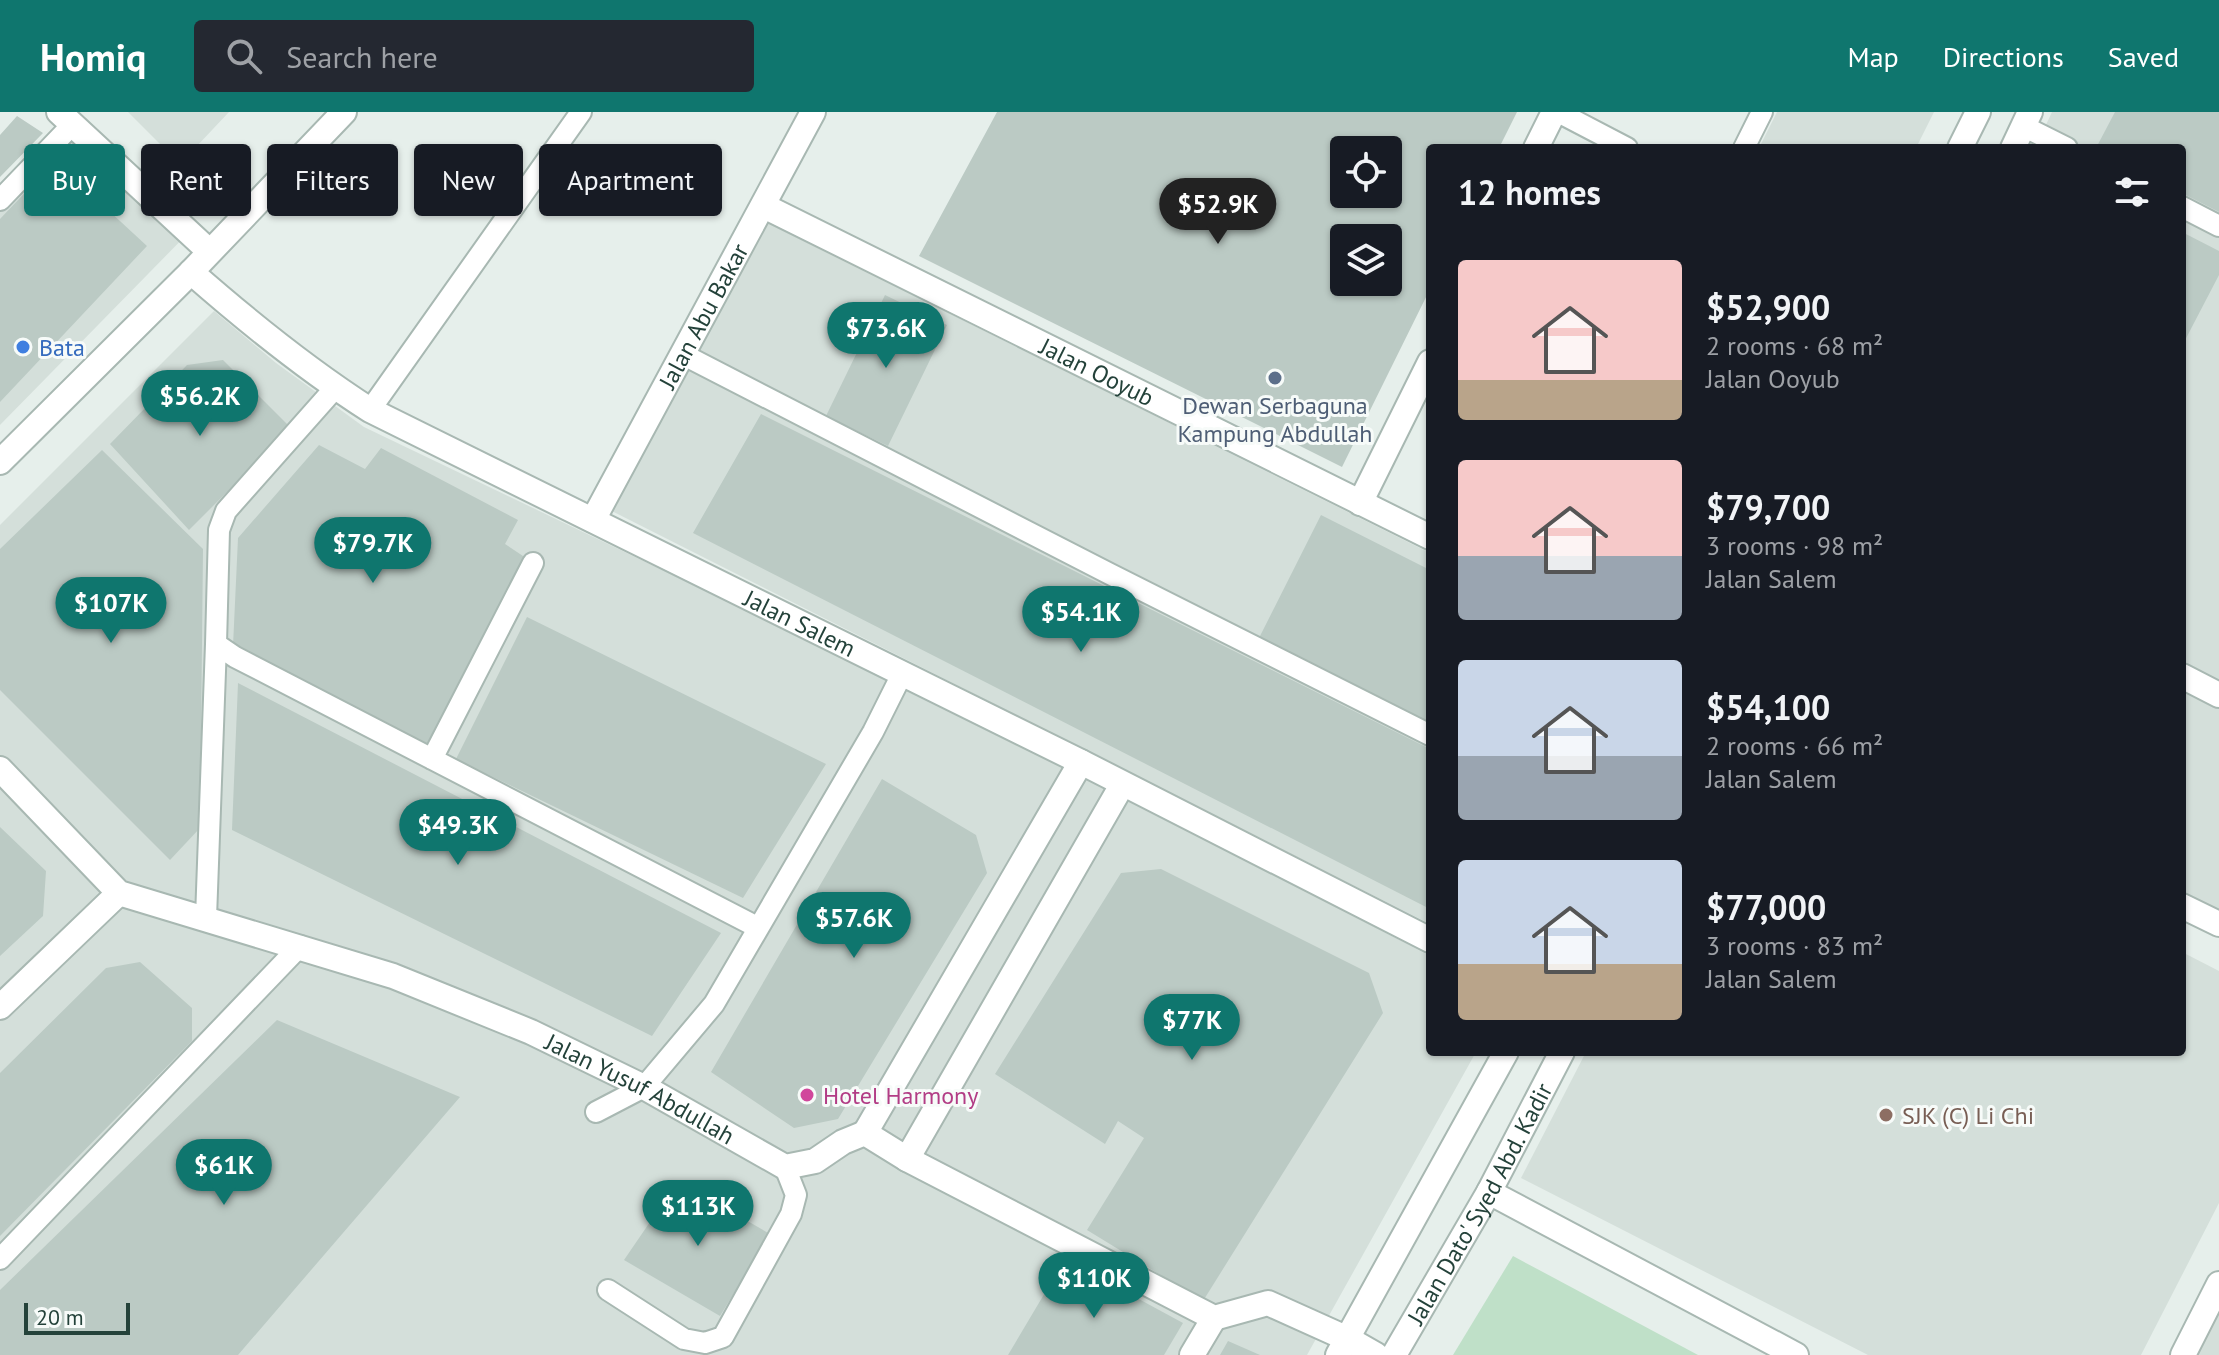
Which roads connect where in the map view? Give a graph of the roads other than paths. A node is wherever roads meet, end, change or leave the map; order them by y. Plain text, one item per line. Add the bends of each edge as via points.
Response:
1 (344, 112) edge
2 (581, 112) edge
3 (813, 112) edge
4 (1556, 112) edge
5 (1762, 112) edge
6 (1978, 112) edge
7 (66, 118) edge
8 (2026, 119) edge
9 (1538, 144) edge
10 (1619, 144) edge
11 (1746, 144) edge
12 (1962, 144) edge
13 (2015, 144) edge
14 (2061, 144) edge
15 (0, 200) edge
16 (764, 206) junction
17 (2186, 209) edge
18 (2219, 226) edge
19 (209, 251) junction
20 (191, 272) junction
21 (682, 354) junction
22 (1426, 370) edge
23 (335, 388) junction
24 (370, 410) junction
25 (0, 462) edge
26 (1360, 503) junction
27 (593, 520) junction
28 (1426, 535) edge
29 (533, 563) dead end
30 (216, 644) junction
31 (902, 674) junction
32 (2186, 678) edge
33 (2219, 695) edge
34 (1426, 733) edge
35 (432, 759) junction
36 (1081, 762) junction
37 (0, 769) edge
38 (1122, 785) junction
39 (119, 893) junction
40 (2186, 908) edge
41 (206, 918) junction
42 (2219, 924) edge
43 (757, 927) junction
44 (1426, 938) edge
45 (300, 946) junction
46 (0, 1007) edge
47 (1504, 1056) edge
48 (1560, 1056) edge
49 (644, 1087) junction
50 (596, 1112) dead end
51 (865, 1133) junction
52 (907, 1159) junction
53 (785, 1167) junction
54 (1489, 1192) junction
55 (0, 1259) edge
56 (2219, 1284) edge
57 (608, 1290) dead end
58 (1214, 1318) junction
59 (1343, 1347) edge
60 (1192, 1355) edge
61 (1376, 1355) edge
62 (1394, 1355) edge
63 (1796, 1355) edge
64 (2183, 1355) edge

1 - 19 street
2 - 24 lane
3 - 16 street, Jalan Abu Bakar
4 - 9 street
4 - 10 lane
5 - 11 lane
6 - 12 street
7 - 15 lane
7 - 19 street
8 - 13 street
8 - 14 lane
16 - 21 street, Jalan Abu Bakar
16 - 26 street, Jalan Ooyub
17 - 18 lane
19 - 20 street
20 - 23 street, Jalan Salem
20 - 25 street
21 - 27 street, Jalan Abu Bakar
21 - 34 lane
22 - 26 street
23 - 24 street, Jalan Salem
23 - 30 lane via 226,511 219,530
24 - 27 street, Jalan Salem
26 - 28 street, Jalan Ooyub
27 - 31 street, Jalan Salem
29 - 35 lane
30 - 35 lane
30 - 41 lane
31 - 36 street, Jalan Salem
31 - 43 lane
32 - 33 street
35 - 43 lane
36 - 38 street, Jalan Salem
36 - 51 street
37 - 39 street
38 - 44 street, Jalan Salem
38 - 52 street
39 - 41 street, Jalan Yusuf Abdullah
39 - 46 street
40 - 42 street
41 - 45 street, Jalan Yusuf Abdullah
43 - 49 lane via 714,1004
45 - 49 street, Jalan Yusuf Abdullah via 393,976 531,1032
45 - 55 lane
47 - 59 street, Jalan Dato' Syed Abd. Kadir
48 - 54 street, Jalan Dato' Syed Abd. Kadir
49 - 50 lane
49 - 53 street, Jalan Yusuf Abdullah
51 - 52 street
51 - 53 street via 815,1161
52 - 58 street
53 - 57 lane via 796,1195 791,1214 723,1337 705,1343 684,1339
54 - 62 street, Jalan Dato' Syed Abd. Kadir
54 - 63 street
56 - 64 street
58 - 59 street via 1268,1303
58 - 60 street
59 - 61 street

